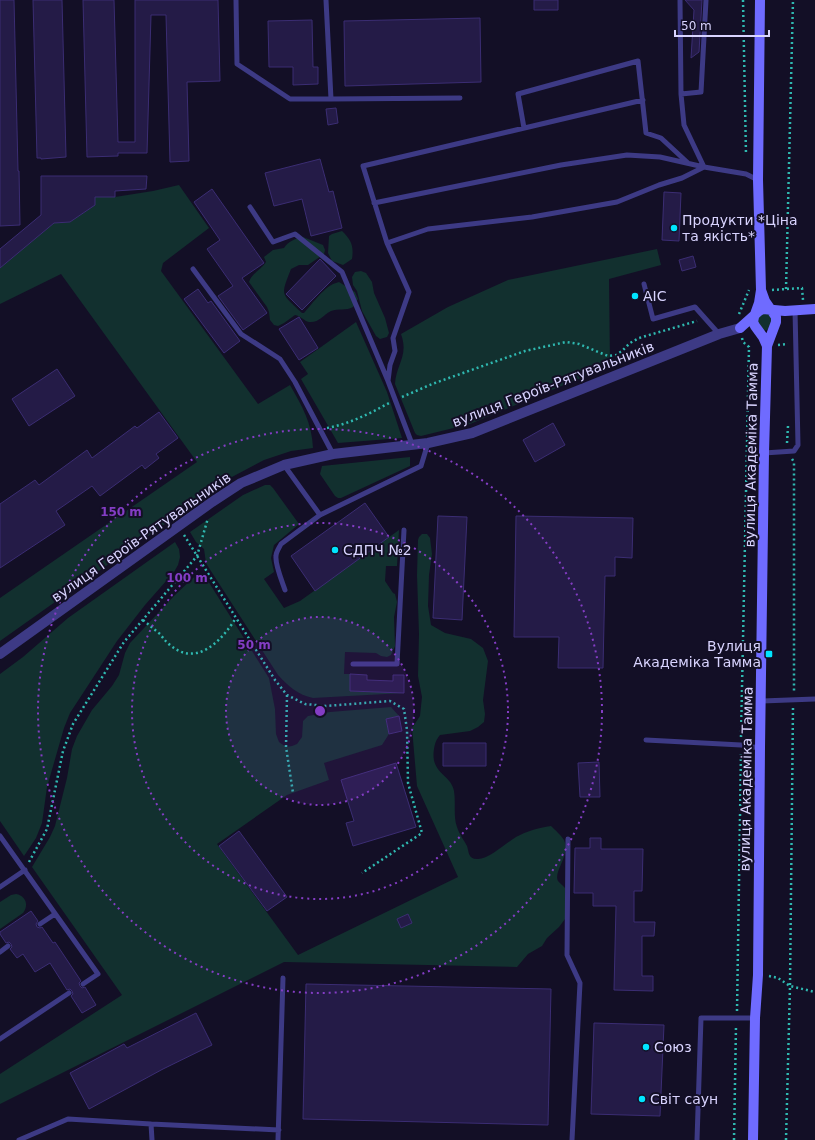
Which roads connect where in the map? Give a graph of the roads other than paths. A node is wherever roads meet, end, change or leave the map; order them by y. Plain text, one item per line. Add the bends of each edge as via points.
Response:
1 (236, 0) edge
2 (326, 0) edge
3 (680, 0) edge
4 (706, 0) edge
5 (760, 0) edge
6 (681, 94) junction
7 (460, 98) dead end
8 (331, 99) junction
9 (643, 100) junction
10 (524, 128) junction
11 (688, 164) junction
12 (704, 167) junction
13 (758, 180) junction
14 (374, 202) junction
15 (250, 207) dead end
16 (387, 243) junction
17 (193, 269) dead end
18 (644, 284) dead end
19 (761, 290) junction
20 (815, 309) edge
21 (771, 310) junction
22 (790, 311) junction
23 (756, 314) junction
24 (775, 326) junction
25 (740, 328) junction
26 (758, 330) junction
27 (719, 334) junction
28 (767, 346) junction
29 (388, 381) junction
30 (428, 443) junction
31 (412, 444) junction
32 (764, 452) junction
33 (333, 454) junction
34 (284, 465) junction
35 (320, 515) junction
36 (404, 530) dead end
37 (286, 590) dead end
38 (0, 654) edge
39 (353, 664) dead end
40 (815, 700) edge
41 (761, 701) junction
42 (646, 740) dead end
43 (760, 748) junction
44 (0, 836) edge
45 (568, 839) dead end
46 (25, 870) junction
47 (0, 887) edge
48 (55, 914) junction
49 (40, 924) dead end
50 (8, 946) dead end
51 (0, 952) edge
52 (283, 978) dead end
53 (83, 984) dead end
54 (69, 993) dead end
55 (755, 1018) junction
56 (0, 1039) edge
57 (151, 1124) junction
58 (279, 1130) junction
59 (19, 1140) edge
60 (152, 1140) edge
61 (278, 1140) edge
62 (572, 1140) edge
63 (697, 1140) edge
64 (753, 1140) edge

1 - 8 lane via 237,64 290,99
2 - 8 lane
3 - 6 lane
4 - 6 lane via 701,92
5 - 13 main road
6 - 12 lane via 684,125
7 - 8 lane
9 - 10 lane
9 - 10 lane via 638,61 518,94
9 - 11 lane via 646,133 661,138
10 - 14 lane via 363,166
11 - 12 lane
11 - 14 lane via 660,157 627,155 561,165
12 - 13 lane via 746,174
12 - 16 lane via 617,202 532,217 428,229
13 - 19 main road
14 - 16 lane
15 - 29 lane via 273,242 295,234 342,272
16 - 29 lane via 409,292 393,338 395,351
17 - 33 lane via 241,334 280,359
18 - 27 lane via 653,319 696,307
19 - 21 main road
19 - 23 main road
20 - 22 main road, вулиця Героїв-Рятувальників
21 - 22 main road, вулиця Героїв-Рятувальників
21 - 23 main road, вулиця Героїв-Рятувальників via 763,309
21 - 24 main road via 776,317
22 - 24 main road
22 - 32 lane via 798,445 794,451
23 - 25 main road, вулиця Героїв-Рятувальників
23 - 26 main road via 754,322
24 - 26 main road, вулиця Героїв-Рятувальників via 767,332
24 - 28 main road, вулиця Академіка Тамма
25 - 26 main road, вулиця Героїв-Рятувальників
25 - 27 street, вулиця Героїв-Рятувальників
26 - 28 main road, вулиця Академіка Тамма
27 - 30 street, вулиця Героїв-Рятувальників via 472,433
28 - 32 main road, вулиця Академіка Тамма
29 - 31 lane
30 - 31 street, вулиця Героїв-Рятувальників
30 - 35 lane via 421,466
31 - 33 street, вулиця Героїв-Рятувальників
32 - 41 main road, вулиця Академіка Тамма
33 - 34 street, вулиця Героїв-Рятувальників
34 - 35 lane
34 - 38 street, вулиця Героїв-Рятувальників via 241,483 212,502
35 - 37 lane via 281,544 277,551 275,556
36 - 39 lane via 397,664
40 - 41 lane
41 - 43 main road, вулиця Академіка Тамма
42 - 43 lane
43 - 55 main road, вулиця Академіка Тамма via 758,975
44 - 46 lane
45 - 62 lane via 567,955 580,983
46 - 47 lane
46 - 48 lane
48 - 49 lane
48 - 53 lane via 98,974
50 - 51 lane
52 - 58 lane
54 - 56 lane
55 - 63 lane via 701,1018
55 - 64 main road, вулиця Академіка Тамма
57 - 58 lane
57 - 59 lane via 68,1119
57 - 60 lane
58 - 61 lane

